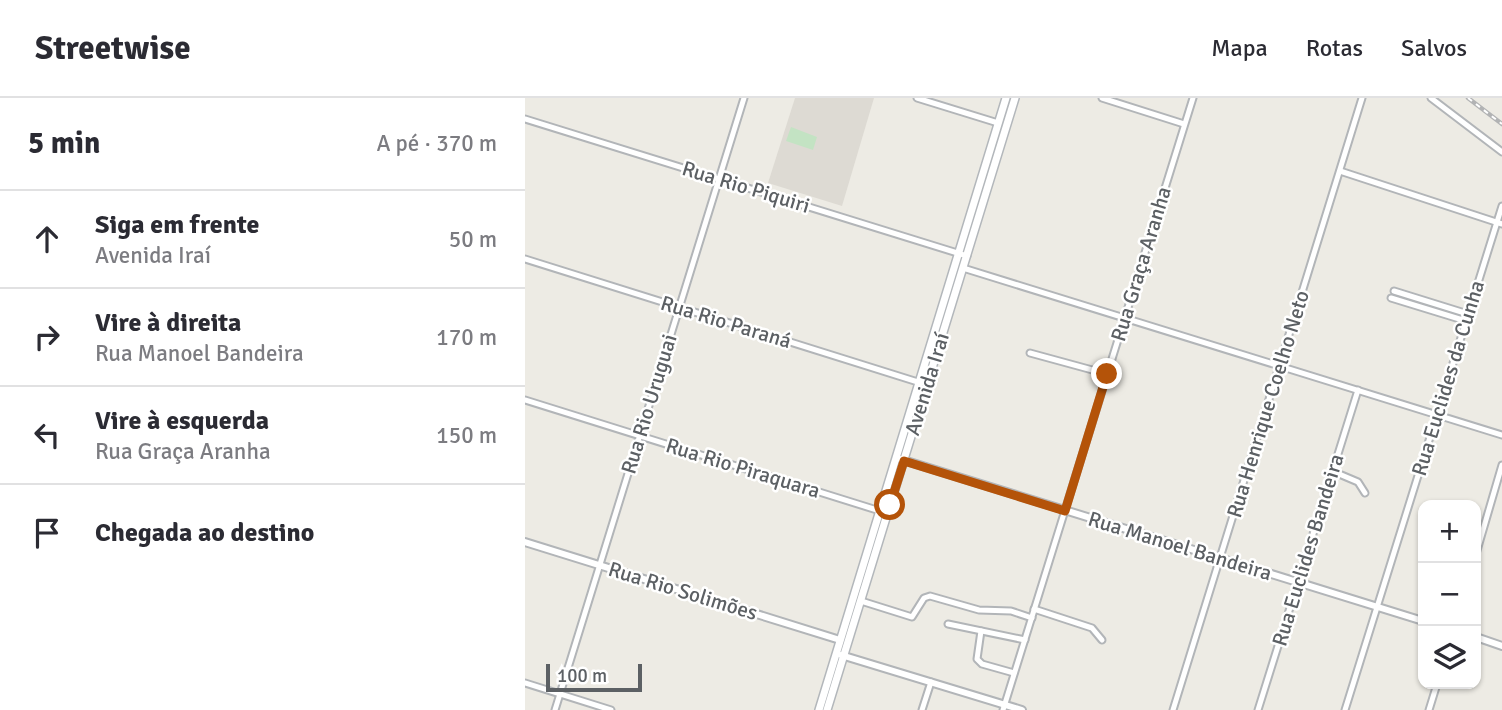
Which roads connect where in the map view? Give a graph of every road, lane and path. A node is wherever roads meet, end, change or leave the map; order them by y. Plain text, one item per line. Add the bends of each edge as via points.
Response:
1 (744, 98) edge
2 (917, 98) edge
3 (1006, 98) edge
4 (1015, 98) edge
5 (1102, 98) edge
6 (1193, 98) edge
7 (1362, 98) edge
8 (1431, 98) edge
9 (525, 119) edge
10 (998, 123) junction
11 (1184, 124) junction
12 (998, 140) junction
13 (1502, 152) edge
14 (1340, 172) junction
15 (719, 179) junction
16 (1502, 206) edge
17 (1500, 223) edge
18 (963, 255) junction
19 (525, 259) edge
20 (963, 268) junction
21 (1393, 295) dead end
22 (680, 307) junction
23 (1467, 317) junction
24 (1124, 318) junction
25 (1030, 353) dead end
26 (929, 366) junction
27 (1279, 366) junction
28 (1107, 374) junction
29 (923, 384) junction
30 (1357, 390) junction
31 (525, 400) edge
32 (1437, 415) junction
33 (1502, 435) edge
34 (639, 436) junction
35 (900, 459) junction
36 (1502, 465) edge
37 (1332, 471) junction
38 (894, 480) junction
39 (1365, 492) dead end
40 (880, 510) junction
41 (1065, 511) junction
42 (1481, 537) edge
43 (525, 542) edge
44 (1221, 559) junction
45 (600, 565) junction
46 (1297, 583) junction
47 (861, 601) junction
48 (1377, 608) junction
49 (1034, 610) junction
50 (1031, 618) junction
51 (1418, 620) edge
52 (949, 624) dead end
53 (981, 631) junction
54 (1481, 639) edge
55 (840, 640) junction
56 (1024, 640) junction
57 (1102, 640) dead end
58 (1502, 646) edge
59 (840, 655) junction
60 (1014, 673) junction
61 (931, 682) junction
62 (525, 684) edge
63 (1435, 689) edge
64 (560, 694) junction
65 (1003, 707) edge
66 (555, 710) edge
67 (611, 710) edge
68 (819, 710) edge
69 (827, 710) edge
70 (922, 710) edge
71 (1022, 710) edge
72 (1173, 710) edge
73 (1258, 710) edge
74 (1345, 710) edge
75 (1429, 710) edge

1 - 15 street, Rua Rio Uruguai
2 - 10 street
3 - 10 main road, Avenida Iraí
4 - 12 main road, Avenida Iraí
5 - 11 street
6 - 11 street, Rua Graça Aranha
7 - 14 street, Rua Henrique Coelho Neto
8 - 13 street
9 - 15 street, Rua Rio Piquiri
10 - 12 main road, Avenida Iraí
11 - 24 street, Rua Graça Aranha
12 - 18 main road, Avenida Iraí
14 - 17 street
14 - 27 street, Rua Henrique Coelho Neto
15 - 18 street, Rua Rio Piquiri
15 - 22 street, Rua Rio Uruguai
16 - 17 street, Rua Euclides da Cunha
17 - 23 street, Rua Euclides da Cunha
18 - 20 main road, Avenida Iraí
18 - 26 main road, Avenida Iraí
19 - 22 street, Rua Rio Paraná
20 - 24 street
20 - 26 main road, Avenida Iraí
21 - 23 street
22 - 29 street, Rua Rio Paraná
22 - 34 street, Rua Rio Uruguai
23 - 32 street, Rua Euclides da Cunha
24 - 27 street
24 - 28 street, Rua Graça Aranha
25 - 28 street
26 - 29 main road, Avenida Iraí
27 - 30 street
27 - 44 street, Rua Henrique Coelho Neto
28 - 41 street, Rua Graça Aranha
29 - 35 main road, Avenida Iraí
30 - 32 street
30 - 37 street, Rua Euclides Bandeira
31 - 34 street, Rua Rio Piraquara
32 - 33 street
32 - 48 street, Rua Euclides da Cunha
34 - 40 street, Rua Rio Piraquara
34 - 45 street, Rua Rio Uruguai
35 - 38 main road, Avenida Iraí
35 - 41 street, Rua Manoel Bandeira
36 - 42 street
37 - 39 street via 1357,482
37 - 46 street, Rua Euclides Bandeira
38 - 40 main road, Avenida Iraí
38 - 47 main road, Avenida Iraí
40 - 55 main road, Avenida Iraí
41 - 44 street, Rua Manoel Bandeira
41 - 49 street, Rua Graça Aranha
43 - 45 street, Rua Rio Solimões
44 - 46 street, Rua Manoel Bandeira
44 - 72 street, Rua Henrique Coelho Neto
45 - 55 street, Rua Rio Solimões
45 - 64 street, Rua Rio Uruguai
46 - 48 street, Rua Manoel Bandeira
46 - 73 street, Rua Euclides Bandeira
47 - 50 street via 912,617 930,596
47 - 59 main road, Avenida Iraí
48 - 51 street, Rua Manoel Bandeira
48 - 74 street, Rua Euclides da Cunha
49 - 50 street, Rua Graça Aranha
49 - 57 street via 1092,628
50 - 56 street, Rua Graça Aranha
52 - 53 street
53 - 56 street
53 - 60 street via 977,659
54 - 58 street
55 - 59 main road, Avenida Iraí
56 - 60 street, Rua Graça Aranha
59 - 61 street
59 - 68 main road, Avenida Iraí
59 - 69 main road, Avenida Iraí
60 - 65 street, Rua Graça Aranha
61 - 65 street
61 - 70 street
62 - 64 street
63 - 75 street
64 - 66 street, Rua Rio Uruguai
64 - 67 street
65 - 71 street

